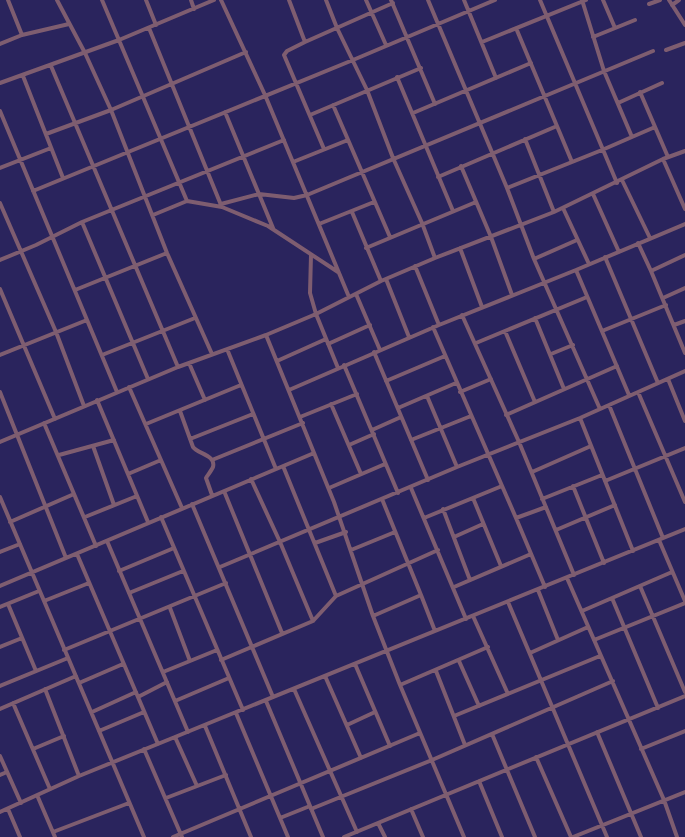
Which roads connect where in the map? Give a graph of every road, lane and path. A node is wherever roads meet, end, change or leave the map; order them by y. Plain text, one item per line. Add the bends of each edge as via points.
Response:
1 (8, 0) edge
2 (57, 0) edge
3 (102, 0) edge
4 (146, 0) edge
5 (191, 0) edge
6 (214, 0) edge
7 (221, 0) edge
8 (289, 0) edge
9 (326, 0) edge
10 (366, 0) edge
11 (428, 0) edge
12 (464, 0) edge
13 (495, 0) edge
14 (540, 0) edge
15 (584, 0) edge
16 (603, 0) edge
17 (660, 0) edge
18 (669, 0) edge
19 (679, 0) edge
20 (392, 2) edge
21 (649, 4) dead end
22 (672, 5) junction
23 (194, 9) junction
24 (469, 10) junction
25 (372, 13) junction
26 (546, 16) junction
27 (635, 20) dead end
28 (438, 23) junction
29 (69, 24) junction
30 (156, 25) junction
31 (685, 25) edge
32 (149, 28) junction
33 (337, 28) junction
34 (516, 28) junction
35 (615, 28) junction
36 (22, 35) junction
37 (408, 36) junction
38 (593, 37) junction
39 (119, 40) junction
40 (305, 42) junction
41 (482, 42) junction
42 (685, 43) edge
43 (0, 44) edge
44 (386, 45) junction
45 (653, 50) dead end
46 (666, 50) dead end
47 (246, 52) junction
48 (85, 53) junction
49 (353, 60) junction
50 (531, 63) junction
51 (51, 66) junction
52 (421, 68) junction
53 (604, 71) junction
54 (23, 76) junction
55 (397, 78) junction
56 (496, 78) junction
57 (296, 82) junction
58 (574, 82) junction
59 (0, 83) edge
60 (662, 83) dead end
61 (171, 84) junction
62 (367, 90) junction
63 (467, 91) junction
64 (640, 92) junction
65 (142, 95) junction
66 (265, 95) junction
67 (544, 95) junction
68 (618, 103) junction
69 (435, 104) junction
70 (333, 105) junction
71 (111, 110) junction
72 (0, 111) edge
73 (225, 112) junction
74 (413, 113) junction
75 (310, 115) junction
76 (480, 122) junction
77 (77, 124) junction
78 (188, 126) junction
79 (557, 126) junction
80 (655, 126) junction
81 (46, 134) junction
82 (632, 137) junction
83 (160, 139) junction
84 (525, 139) junction
85 (284, 140) junction
86 (348, 140) junction
87 (425, 144) junction
88 (51, 148) junction
89 (324, 149) junction
90 (602, 150) junction
91 (685, 151) edge
92 (128, 152) junction
93 (493, 152) junction
94 (243, 156) junction
95 (393, 158) junction
96 (666, 158) junction
97 (20, 160) junction
98 (293, 162) junction
99 (572, 162) junction
100 (94, 166) junction
101 (461, 166) junction
102 (0, 168) edge
103 (208, 170) junction
104 (361, 171) junction
105 (539, 176) junction
106 (438, 177) junction
107 (63, 178) junction
108 (622, 180) junction
109 (179, 182) junction
110 (617, 183) junction
111 (507, 188) junction
112 (33, 191) junction
113 (259, 194) junction
114 (593, 194) junction
115 (307, 195) junction
116 (145, 196) junction
117 (187, 201) junction
118 (374, 202) junction
119 (476, 202) junction
120 (0, 203) edge
121 (221, 205) junction
122 (563, 208) junction
123 (113, 209) junction
124 (685, 209) edge
125 (453, 211) junction
126 (352, 212) junction
127 (554, 212) junction
128 (153, 215) junction
129 (82, 222) junction
130 (422, 223) junction
131 (319, 224) junction
132 (685, 224) edge
133 (521, 226) junction
134 (273, 229) junction
135 (52, 237) junction
136 (390, 237) junction
137 (491, 237) junction
138 (650, 238) junction
139 (577, 240) junction
140 (638, 243) junction
141 (366, 248) junction
142 (460, 248) junction
143 (20, 251) junction
144 (167, 252) junction
145 (618, 252) junction
146 (311, 255) junction
147 (685, 255) edge
148 (605, 257) junction
149 (435, 258) junction
150 (534, 259) junction
151 (0, 260) edge
152 (136, 264) junction
153 (589, 264) junction
154 (415, 266) junction
155 (576, 270) junction
156 (651, 271) junction
157 (338, 272) junction
158 (106, 277) junction
159 (386, 279) junction
160 (381, 281) junction
161 (544, 283) junction
162 (685, 288) edge
163 (0, 289) edge
164 (75, 290) junction
165 (356, 294) junction
166 (512, 295) junction
167 (349, 297) junction
168 (587, 297) junction
169 (662, 298) junction
170 (666, 306) junction
171 (482, 307) junction
172 (557, 308) junction
173 (316, 314) junction
174 (462, 315) junction
175 (195, 318) junction
176 (535, 318) junction
177 (632, 319) junction
178 (87, 320) junction
179 (685, 321) edge
180 (370, 325) junction
181 (439, 325) junction
182 (674, 325) junction
183 (433, 327) junction
184 (163, 331) junction
185 (505, 331) junction
186 (602, 331) junction
187 (56, 332) junction
188 (266, 335) junction
189 (409, 337) junction
190 (326, 339) junction
191 (476, 343) junction
192 (134, 344) junction
193 (328, 344) junction
194 (24, 345) junction
195 (573, 345) junction
196 (227, 349) junction
197 (380, 350) junction
198 (374, 352) junction
199 (685, 353) edge
200 (0, 354) edge
201 (212, 354) junction
202 (551, 354) junction
203 (102, 355) junction
204 (445, 356) junction
205 (277, 361) junction
206 (189, 363) junction
207 (344, 365) junction
208 (616, 366) junction
209 (178, 367) junction
210 (338, 368) junction
211 (685, 371) edge
212 (588, 378) junction
213 (491, 379) junction
214 (668, 379) junction
215 (148, 380) junction
216 (386, 380) junction
217 (456, 383) junction
218 (658, 383) junction
219 (241, 385) junction
220 (129, 387) junction
221 (564, 389) junction
222 (289, 390) junction
223 (0, 392) edge
224 (117, 392) junction
225 (460, 392) junction
226 (638, 392) junction
227 (357, 394) junction
228 (629, 395) junction
229 (427, 396) junction
230 (97, 400) junction
231 (205, 400) junction
232 (535, 402) junction
233 (331, 404) junction
234 (609, 405) junction
235 (84, 406) junction
236 (398, 408) junction
237 (600, 409) junction
238 (180, 411) junction
239 (253, 414) junction
240 (506, 415) junction
241 (401, 416) junction
242 (471, 416) junction
243 (300, 417) junction
244 (580, 418) junction
245 (54, 419) junction
246 (685, 421) edge
247 (44, 423) junction
248 (303, 423) junction
249 (146, 424) junction
250 (442, 428) junction
251 (373, 432) junction
252 (17, 435) junction
253 (190, 439) junction
254 (263, 439) junction
255 (114, 440) junction
256 (411, 440) junction
257 (0, 442) edge
258 (519, 442) junction
259 (349, 445) junction
260 (93, 446) junction
261 (591, 446) junction
262 (685, 448) edge
263 (314, 453) junction
264 (59, 455) junction
265 (489, 455) junction
266 (665, 456) junction
267 (161, 460) junction
268 (212, 460) junction
269 (385, 464) junction
270 (283, 466) junction
271 (457, 467) junction
272 (276, 469) junction
273 (635, 469) junction
274 (532, 472) junction
275 (128, 474) junction
276 (361, 474) junction
277 (602, 474) junction
278 (251, 479) junction
279 (428, 480) junction
280 (605, 481) junction
281 (502, 486) junction
282 (573, 486) junction
283 (329, 488) junction
284 (411, 488) junction
285 (224, 491) junction
286 (398, 493) junction
287 (74, 494) junction
288 (212, 495) junction
289 (137, 496) junction
290 (0, 497) edge
291 (473, 498) junction
292 (382, 499) junction
293 (542, 499) junction
294 (685, 502) edge
295 (192, 504) junction
296 (114, 505) junction
297 (615, 506) junction
298 (45, 507) junction
299 (546, 507) junction
300 (182, 508) junction
301 (443, 509) junction
302 (84, 517) junction
303 (161, 517) junction
304 (340, 517) junction
305 (424, 518) junction
306 (516, 518) junction
307 (586, 518) junction
308 (10, 522) junction
309 (148, 522) junction
310 (483, 524) junction
311 (685, 529) edge
312 (310, 530) junction
313 (556, 530) junction
314 (346, 532) junction
315 (395, 532) junction
316 (454, 537) junction
317 (661, 539) junction
318 (106, 541) junction
319 (280, 542) junction
320 (20, 544) junction
321 (316, 544) junction
322 (96, 546) junction
323 (174, 548) junction
324 (351, 550) junction
325 (438, 550) junction
326 (633, 551) junction
327 (0, 552) edge
328 (77, 554) junction
329 (531, 554) junction
330 (250, 555) junction
331 (66, 558) junction
332 (604, 563) junction
333 (408, 564) junction
334 (501, 566) junction
335 (220, 567) junction
336 (184, 570) junction
337 (119, 571) junction
338 (672, 572) junction
339 (32, 573) junction
340 (574, 575) junction
341 (567, 578) junction
342 (470, 580) junction
343 (89, 583) junction
344 (226, 583) junction
345 (363, 584) junction
346 (0, 586) edge
347 (640, 586) junction
348 (544, 587) junction
349 (454, 588) junction
350 (39, 590) junction
351 (538, 590) junction
352 (129, 593) junction
353 (421, 595) junction
354 (336, 596) junction
355 (194, 597) junction
356 (612, 598) junction
357 (44, 601) junction
358 (508, 602) junction
359 (685, 602) edge
360 (8, 604) junction
361 (0, 607) edge
362 (170, 608) junction
363 (582, 611) junction
364 (373, 616) junction
365 (473, 616) junction
366 (652, 616) junction
367 (141, 619) junction
368 (466, 619) junction
369 (313, 621) junction
370 (588, 627) junction
371 (625, 627) junction
372 (111, 632) junction
373 (435, 632) junction
374 (282, 633) junction
375 (22, 638) junction
376 (558, 640) junction
377 (594, 640) junction
378 (252, 646) junction
379 (0, 647) edge
380 (488, 647) junction
381 (64, 650) junction
382 (217, 650) junction
383 (387, 651) junction
384 (530, 653) junction
385 (600, 656) junction
386 (68, 658) junction
387 (221, 660) junction
388 (190, 661) junction
389 (459, 661) junction
390 (123, 664) junction
391 (355, 664) junction
392 (436, 670) junction
393 (36, 671) junction
394 (163, 672) junction
395 (76, 676) junction
396 (325, 676) junction
397 (228, 678) junction
398 (541, 680) junction
399 (613, 681) junction
400 (167, 682) junction
401 (79, 683) junction
402 (400, 685) junction
403 (0, 686) edge
404 (294, 688) junction
405 (45, 689) junction
406 (685, 692) edge
407 (137, 694) junction
408 (508, 694) junction
409 (685, 696) edge
410 (273, 697) junction
411 (175, 700) junction
412 (266, 701) junction
413 (13, 704) junction
414 (478, 706) junction
415 (0, 707) edge
416 (552, 708) junction
417 (658, 708) junction
418 (242, 710) junction
419 (92, 712) junction
420 (144, 712) junction
421 (374, 712) junction
422 (236, 713) junction
423 (454, 716) junction
424 (628, 720) junction
425 (346, 725) junction
426 (206, 726) junction
427 (99, 731) junction
428 (685, 731) edge
429 (188, 732) junction
430 (597, 732) junction
431 (420, 733) junction
432 (492, 734) junction
433 (64, 736) junction
434 (175, 737) junction
435 (158, 744) junction
436 (465, 745) junction
437 (567, 745) junction
438 (390, 746) junction
439 (33, 749) junction
440 (144, 749) junction
441 (641, 749) junction
442 (0, 756) edge
443 (536, 757) junction
444 (361, 758) junction
445 (432, 760) junction
446 (112, 763) junction
447 (331, 770) junction
448 (507, 770) junction
449 (7, 772) junction
450 (0, 775) edge
451 (226, 775) junction
452 (79, 776) junction
453 (479, 781) junction
454 (300, 784) junction
455 (197, 786) junction
456 (50, 790) junction
457 (685, 792) edge
458 (37, 795) junction
459 (446, 795) junction
460 (270, 796) junction
461 (342, 797) junction
462 (166, 798) junction
463 (664, 800) junction
464 (21, 803) junction
465 (129, 803) junction
466 (311, 808) junction
467 (8, 809) junction
468 (239, 809) junction
469 (411, 809) junction
470 (0, 812) edge
471 (631, 813) junction
472 (280, 818) junction
473 (378, 823) junction
474 (602, 825) junction
475 (357, 832) junction
476 (54, 835) edge
477 (182, 835) edge
478 (20, 837) edge
479 (142, 837) edge
480 (174, 837) edge
481 (251, 837) edge
482 (288, 837) edge
483 (323, 837) edge
484 (345, 837) edge
485 (385, 837) edge
486 (423, 837) edge
487 (464, 837) edge
488 (502, 837) edge
489 (535, 837) edge
490 (572, 837) edge
491 (607, 837) edge
492 (641, 837) edge
493 (677, 837) edge

1 - 36 street
2 - 29 street
3 - 39 street
4 - 30 street
5 - 23 street
6 - 23 street
7 - 47 street
8 - 40 street
9 - 33 street
10 - 25 street
11 - 28 street
12 - 24 street
13 - 24 street
14 - 26 street
15 - 26 street
15 - 38 street
16 - 35 street
17 - 21 street
18 - 22 street
19 - 22 street
20 - 25 street
20 - 37 street
22 - 31 street
23 - 30 street
24 - 28 street
24 - 41 street
25 - 33 street
25 - 44 street
26 - 34 street
26 - 58 street
27 - 35 street
28 - 37 street
28 - 63 street
29 - 36 street
29 - 48 street
30 - 32 street
32 - 39 street
32 - 61 street
33 - 40 street
33 - 49 street
34 - 41 street
34 - 50 street
35 - 38 street
36 - 43 street
37 - 44 street
37 - 52 street
38 - 53 street
39 - 48 street
39 - 65 street
40 - 57 street via 284,53
41 - 56 street
42 - 46 street
44 - 49 street
45 - 53 street
47 - 61 street
47 - 66 street
48 - 51 street
48 - 71 street
49 - 57 street
49 - 62 street
50 - 56 street
50 - 67 street
51 - 54 street
51 - 77 street
52 - 55 street
52 - 69 street
53 - 58 street
53 - 68 street
54 - 59 street
54 - 81 street
55 - 62 street
55 - 74 street
56 - 63 street
57 - 66 street
57 - 75 street
58 - 67 street
58 - 90 street
60 - 64 street
61 - 65 street
61 - 78 street
62 - 70 street
62 - 95 street
63 - 69 street
63 - 76 street
64 - 68 street
64 - 80 street
65 - 71 street
65 - 83 street
66 - 73 street
66 - 85 street
67 - 76 street
67 - 79 street
68 - 82 street
69 - 74 street
70 - 75 street
70 - 86 street
71 - 77 street
71 - 92 street
72 - 97 street
73 - 78 street
73 - 94 street
74 - 87 street
75 - 89 street
76 - 87 street
76 - 93 street
77 - 81 street
77 - 100 street
78 - 83 street
78 - 103 street
79 - 84 street
79 - 99 street
80 - 82 street
80 - 96 street
81 - 88 street
82 - 90 street
83 - 92 street
83 - 109 street
84 - 93 street
84 - 105 street
85 - 94 street
85 - 98 street
86 - 89 street
86 - 104 street
87 - 95 street
87 - 106 street
88 - 97 street
88 - 107 street
89 - 98 street
90 - 99 street
90 - 110 street
91 - 96 street
92 - 100 street
92 - 116 street
93 - 101 street
93 - 111 street
94 - 103 street
94 - 113 street
95 - 104 street
95 - 130 street
96 - 108 street
96 - 124 street
97 - 102 street
97 - 112 street
98 - 115 street
99 - 105 street
100 - 107 street
100 - 123 street
101 - 106 street
101 - 119 street
103 - 109 street
103 - 121 street
104 - 115 street
104 - 118 street
105 - 111 street
105 - 127 street
106 - 125 street
107 - 112 street
108 - 110 street
108 - 138 street
109 - 116 street
109 - 117 street
110 - 114 street
111 - 133 street
112 - 135 street
113 - 115 street via 294,198
113 - 121 street
113 - 134 street
114 - 122 street
114 - 145 street
115 - 131 street
116 - 123 street
116 - 128 street
117 - 121 street
117 - 128 street
118 - 126 street
118 - 136 street
119 - 125 street
119 - 137 street
120 - 143 street
121 - 134 street
122 - 127 street
122 - 139 street
123 - 129 street
123 - 152 street
125 - 130 street
126 - 131 street
126 - 141 street
127 - 133 street
128 - 144 street
129 - 135 street
129 - 158 street
130 - 136 street
130 - 149 street
131 - 157 street
132 - 138 street
133 - 137 street
133 - 150 street
134 - 146 street
135 - 143 street
135 - 164 street
136 - 141 street
137 - 142 street
137 - 166 street
138 - 140 street
139 - 150 street
139 - 153 street
140 - 145 street
140 - 156 street
141 - 160 street
142 - 149 street
142 - 171 street
143 - 151 street
143 - 187 street
144 - 152 street
144 - 175 street
145 - 148 street
146 - 157 street
146 - 173 street via 310,290
147 - 156 street
148 - 153 street
148 - 177 street
149 - 154 street
150 - 161 street
152 - 158 street
152 - 184 street
153 - 155 street
154 - 159 street
154 - 181 street
155 - 161 street
155 - 168 street
156 - 169 street
157 - 167 street
158 - 164 street
158 - 192 street
159 - 160 street
159 - 189 street
160 - 165 street
161 - 166 street
161 - 172 street
162 - 169 street
163 - 194 street
164 - 178 street
165 - 167 street
165 - 180 street
166 - 171 street
167 - 173 street
168 - 172 street
168 - 186 street
169 - 170 street
170 - 177 street
170 - 182 street
171 - 174 street
172 - 176 street
172 - 195 street
173 - 188 street
173 - 190 street
174 - 181 street
174 - 191 street
175 - 184 street
175 - 201 street
176 - 185 street
176 - 202 street
177 - 186 street
177 - 218 street
178 - 187 street
178 - 203 street
179 - 182 street
180 - 193 street
180 - 197 street
181 - 183 street
182 - 199 street
183 - 189 street
183 - 204 street
184 - 192 street
184 - 209 street
185 - 191 street
185 - 232 street
186 - 208 street
187 - 194 street
187 - 235 street
188 - 196 street
188 - 205 street
189 - 197 street
190 - 193 street
190 - 205 street
191 - 213 street
192 - 203 street
192 - 215 street
193 - 210 street
194 - 200 street
194 - 245 street
195 - 202 street
195 - 212 street
196 - 201 street
196 - 219 street
197 - 198 street
198 - 207 street
198 - 216 street
201 - 206 street
202 - 221 street
203 - 224 street
204 - 216 street
204 - 217 street
205 - 222 street
206 - 209 street
206 - 231 street
207 - 210 street
207 - 227 street
208 - 212 street
208 - 228 street
209 - 215 street
210 - 222 street
211 - 214 street
212 - 221 street
212 - 237 street
213 - 225 street
213 - 240 street
214 - 218 street
214 - 246 street
215 - 220 street
216 - 236 street
217 - 225 street
217 - 229 street
218 - 226 street
219 - 231 street
219 - 239 street
220 - 224 street
220 - 249 street
221 - 232 street
222 - 243 street
223 - 252 street
224 - 230 street
225 - 242 street
226 - 228 street
226 - 266 street
227 - 233 street
227 - 251 street
228 - 234 street
229 - 236 street
229 - 250 street
230 - 235 street
230 - 255 street
231 - 238 street
232 - 240 street
233 - 243 street
233 - 259 street
234 - 237 street
234 - 273 street
235 - 245 street
236 - 241 street
237 - 244 street
238 - 249 street
238 - 253 street
239 - 253 street
239 - 254 street
240 - 258 street
241 - 251 street
241 - 256 street
242 - 250 street
242 - 265 street
243 - 248 street
244 - 258 street
244 - 261 street
245 - 247 street
247 - 252 street
247 - 264 street
248 - 254 street
248 - 263 street
249 - 267 street
250 - 256 street
250 - 271 street
251 - 259 street
251 - 269 street
252 - 257 street
252 - 298 street
253 - 268 street via 194,449
254 - 268 street
254 - 272 street
255 - 260 street
255 - 275 street
256 - 279 street
258 - 265 street
258 - 274 street
259 - 276 street
260 - 264 street
260 - 296 street
261 - 274 street
261 - 277 street
262 - 266 street
263 - 270 street
263 - 283 street
264 - 287 street
265 - 271 street
265 - 281 street
266 - 273 street
266 - 294 street
267 - 275 street
267 - 300 street
268 - 288 street via 212,467 206,478
269 - 276 street
269 - 286 street
270 - 272 street
270 - 312 street
271 - 279 street
272 - 278 street
273 - 280 street
273 - 317 street
274 - 293 street
275 - 289 street
276 - 283 street
277 - 280 street
277 - 282 street
278 - 285 street
278 - 319 street
279 - 284 street
280 - 297 street
281 - 291 street
281 - 306 street
282 - 293 street
282 - 307 street
283 - 304 street
284 - 286 street
284 - 305 street
285 - 288 street
285 - 330 street
286 - 292 street
287 - 298 street
287 - 302 street
288 - 295 street
289 - 296 street
289 - 309 street
290 - 308 street
291 - 301 street
291 - 310 street
292 - 304 street
292 - 315 street
293 - 299 street
295 - 300 street
295 - 335 street
296 - 302 street
297 - 307 street
297 - 326 street
298 - 308 street
298 - 331 street
299 - 306 street
299 - 313 street
300 - 303 street
301 - 305 street
301 - 316 street
302 - 322 street
303 - 309 street
303 - 323 street
304 - 312 street
304 - 314 street
305 - 325 street
306 - 329 street
307 - 313 street
307 - 332 street
308 - 320 street
309 - 318 street
310 - 316 street
310 - 334 street
311 - 317 street
312 - 319 street
312 - 321 street
313 - 340 street
314 - 321 street
314 - 324 street
315 - 324 street
315 - 333 street
316 - 342 street
317 - 326 street
317 - 338 street
318 - 322 street
318 - 337 street
319 - 330 street
319 - 369 street
320 - 327 street
320 - 339 street
321 - 354 street
322 - 328 street
323 - 336 street
323 - 337 street
324 - 345 street
325 - 333 street
325 - 349 street
326 - 332 street
328 - 331 street
328 - 343 street
329 - 334 street
329 - 348 street
330 - 335 street
330 - 374 street
331 - 339 street
332 - 340 street
333 - 345 street
333 - 353 street
334 - 342 street
335 - 344 street
336 - 352 street
336 - 355 street
337 - 352 street
338 - 347 street
338 - 359 street
339 - 346 street
339 - 350 street
340 - 341 street
341 - 348 street
341 - 363 street
342 - 349 street
343 - 357 street
343 - 372 street
344 - 355 street
344 - 378 street
345 - 354 street
345 - 364 street
347 - 356 street
347 - 366 street
348 - 351 street
349 - 368 street
350 - 357 street
350 - 360 street
351 - 358 street
351 - 376 street
352 - 367 street
353 - 364 street
353 - 373 street
354 - 369 street
355 - 362 street
355 - 382 street
356 - 363 street
356 - 371 street
357 - 381 street
358 - 365 street
358 - 384 street
359 - 366 street
360 - 361 street
360 - 375 street
362 - 367 street
362 - 388 street
363 - 370 street
364 - 383 street
365 - 368 street
365 - 380 street
366 - 371 street
366 - 406 street
367 - 372 street
367 - 394 street
368 - 373 street
369 - 374 street
370 - 376 street
370 - 377 street
371 - 377 street
371 - 417 street
372 - 381 street
372 - 390 street
373 - 383 street
374 - 378 street
375 - 379 street
375 - 393 street
376 - 384 street
377 - 385 street
378 - 387 street
378 - 410 street
380 - 389 street
380 - 408 street
381 - 386 street
382 - 387 street
382 - 388 street
383 - 391 street
383 - 402 street
384 - 398 street
385 - 398 street
385 - 399 street
386 - 393 street
386 - 395 street
387 - 397 street
388 - 394 street
389 - 392 street
389 - 414 street
390 - 401 street
390 - 407 street
391 - 396 street
391 - 421 street
392 - 402 street
392 - 423 street
393 - 403 street
394 - 400 street
395 - 401 street
395 - 405 street
396 - 404 street
396 - 425 street
397 - 411 street
397 - 418 street
398 - 408 street
398 - 416 street
399 - 416 street
399 - 424 street
400 - 407 street
400 - 411 street
401 - 419 street
402 - 431 street
404 - 410 street
404 - 447 street
405 - 413 street
405 - 433 street
407 - 419 street
407 - 420 street
408 - 414 street
409 - 417 street
410 - 412 street
411 - 429 street
412 - 418 street
412 - 454 street
413 - 415 street
413 - 439 street
414 - 423 street
416 - 432 street
416 - 437 street
417 - 424 street
418 - 422 street
419 - 427 street
420 - 427 street
420 - 435 street
421 - 425 street
421 - 438 street
422 - 426 street
422 - 460 street
423 - 436 street
424 - 430 street
424 - 441 street
425 - 444 street
426 - 429 street
426 - 451 street
427 - 446 street
428 - 441 street
429 - 434 street
430 - 437 street
430 - 471 street
431 - 438 street
431 - 445 street
432 - 436 street
432 - 448 street
433 - 439 street
433 - 452 street
434 - 435 street
434 - 455 street
435 - 440 street
436 - 445 street
437 - 443 street
437 - 474 street
438 - 444 street
439 - 456 street
440 - 446 street
440 - 462 street
441 - 463 street
442 - 449 street
443 - 448 street
443 - 490 street
444 - 447 street
445 - 459 street
445 - 461 street
446 - 452 street
446 - 465 street
447 - 454 street
447 - 461 street
448 - 453 street
448 - 489 street
449 - 450 street
449 - 464 street
451 - 455 street
451 - 468 street
452 - 456 street
453 - 459 street
453 - 488 street
454 - 460 street
454 - 466 street
455 - 462 street
456 - 458 street
457 - 463 street
458 - 464 street
458 - 476 street
459 - 469 street
459 - 487 street
460 - 468 street
460 - 472 street
461 - 466 street
461 - 475 street
462 - 477 street
463 - 471 street
463 - 493 street
464 - 467 street
465 - 476 street
465 - 479 street
466 - 472 street
466 - 483 street
467 - 470 street
467 - 478 street
468 - 477 street
468 - 481 street
469 - 473 street
469 - 486 street
471 - 474 street
471 - 492 street
472 - 482 street
473 - 475 street
473 - 485 street
474 - 490 street
474 - 491 street
475 - 484 street
477 - 480 street

